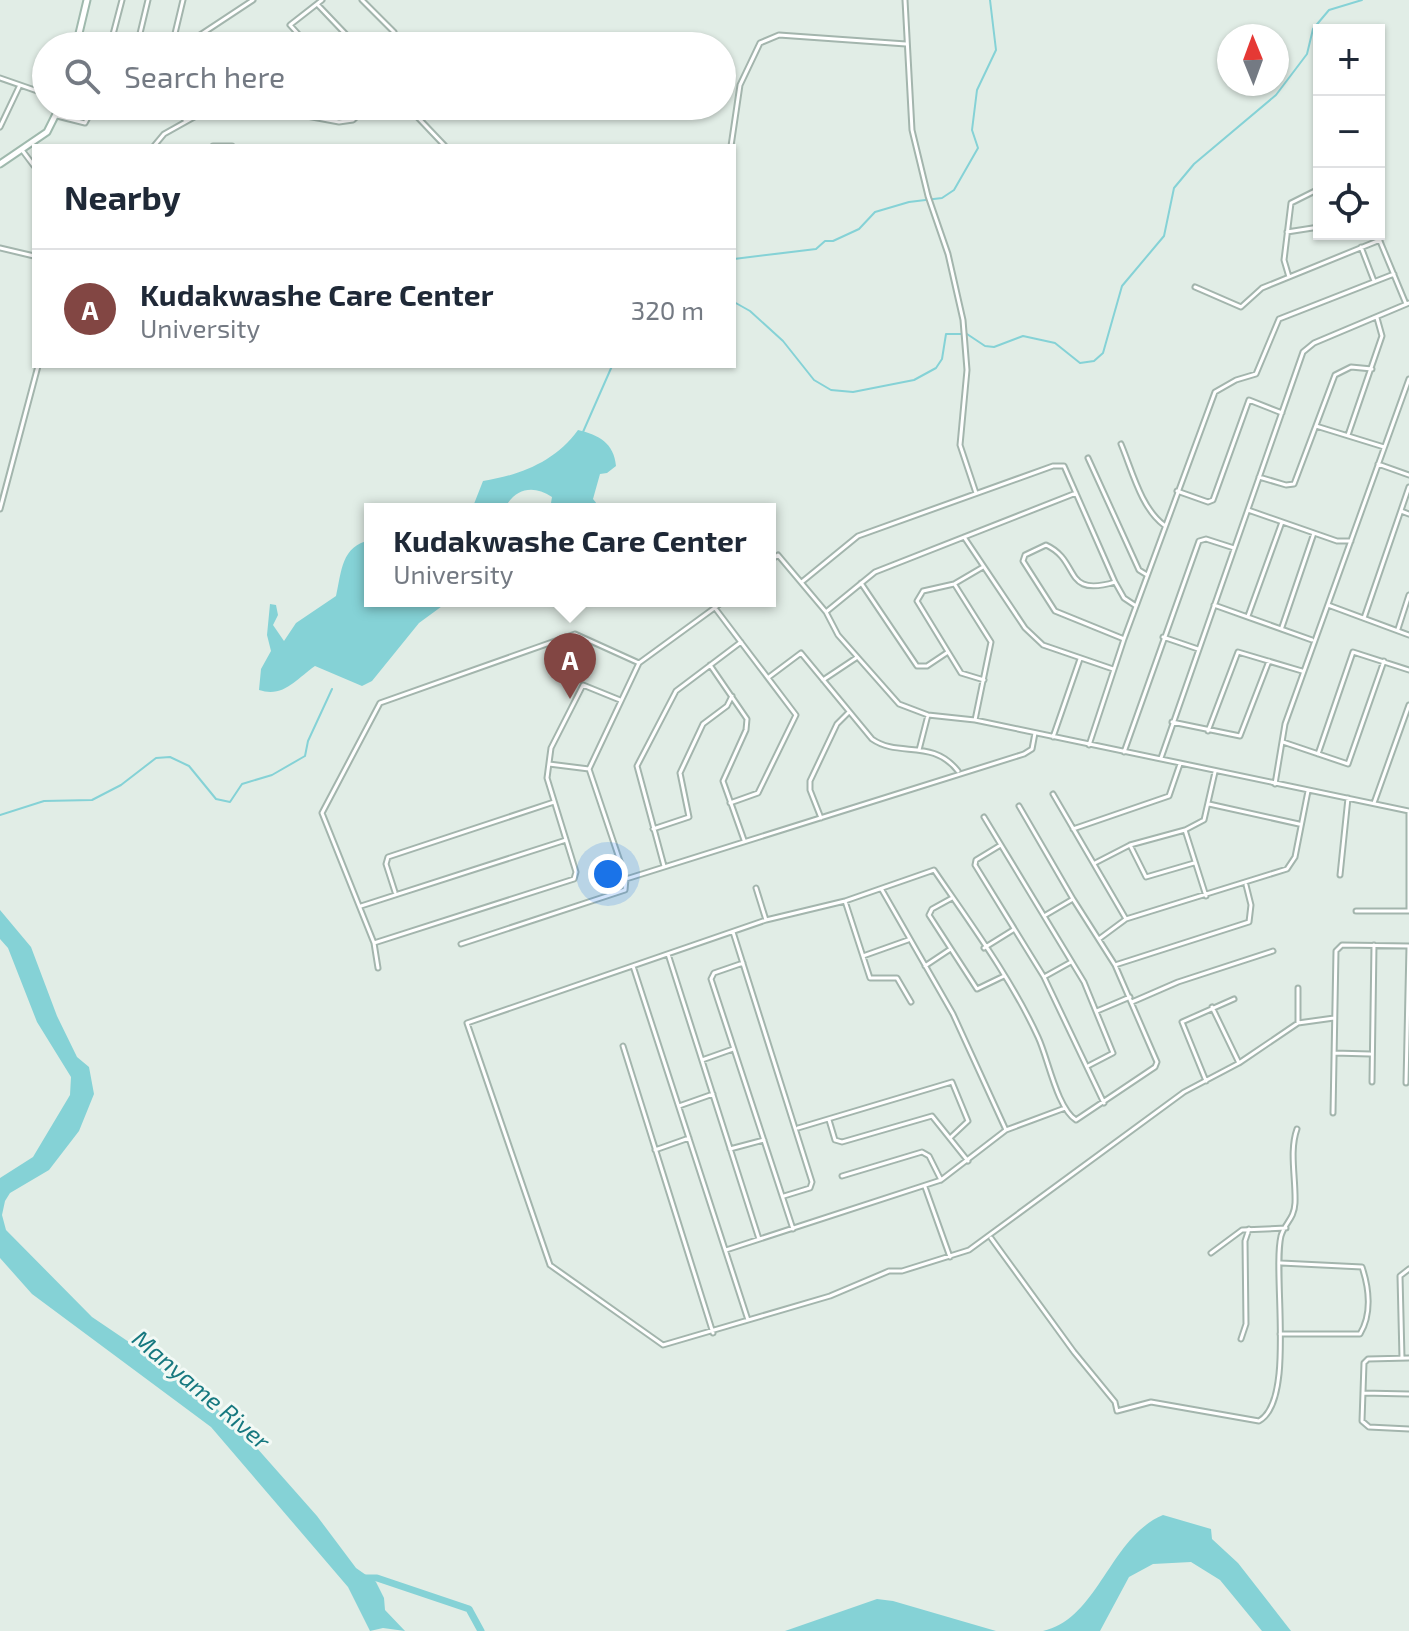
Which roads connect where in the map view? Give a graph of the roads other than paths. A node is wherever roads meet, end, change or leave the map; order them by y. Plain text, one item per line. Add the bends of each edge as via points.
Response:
1 (87, 0) edge
2 (122, 0) edge
3 (148, 0) edge
4 (183, 0) edge
5 (253, 0) edge
6 (322, 0) edge
7 (362, 0) edge
8 (905, 0) edge
9 (317, 4) junction
10 (79, 32) edge
11 (114, 32) edge
12 (140, 32) edge
13 (175, 32) edge
14 (205, 32) edge
15 (296, 32) edge
16 (344, 32) edge
17 (394, 32) edge
18 (907, 44) junction
19 (0, 78) edge
20 (19, 87) junction
21 (32, 90) edge
22 (736, 112) edge
23 (54, 120) edge
24 (185, 120) edge
25 (328, 120) edge
26 (353, 120) edge
27 (421, 120) edge
28 (735, 120) edge
29 (0, 127) edge
30 (156, 144) edge
31 (443, 144) edge
32 (731, 144) edge
33 (22, 150) junction
34 (32, 163) edge
35 (0, 164) edge
36 (1313, 192) edge
37 (1313, 228) edge
38 (1287, 232) junction
39 (1380, 240) joint
40 (1361, 247) junction
41 (0, 248) edge
42 (32, 256) edge
43 (1394, 274) junction
44 (1289, 277) junction
45 (1375, 281) junction
46 (1195, 287) dead end
47 (1408, 304) edge
48 (1377, 318) junction
49 (37, 368) edge
50 (1372, 369) junction
51 (1409, 379) edge
52 (1282, 413) junction
53 (1316, 426) junction
54 (1348, 435) junction
55 (1121, 444) dead end
56 (1384, 447) junction
57 (1088, 458) dead end
58 (1378, 464) junction
59 (1409, 475) edge
60 (1259, 477) junction
61 (1409, 487) edge
62 (1177, 491) junction
63 (976, 493) junction
64 (1076, 493) junction
65 (0, 509) edge
66 (1247, 510) junction
67 (1401, 511) junction
68 (1409, 514) edge
69 (1282, 522) junction
70 (1164, 525) junction
71 (1314, 533) junction
72 (964, 536) junction
73 (1351, 541) junction
74 (1234, 548) junction
75 (776, 556) edge
76 (983, 567) junction
77 (1148, 576) junction
78 (802, 582) junction
79 (1115, 582) junction
80 (861, 583) junction
81 (954, 584) junction
82 (1409, 595) edge
83 (1214, 605) junction
84 (1328, 605) junction
85 (1136, 606) junction
86 (715, 608) joint
87 (826, 612) junction
88 (1247, 617) junction
89 (1364, 618) junction
90 (1281, 629) junction
91 (1397, 630) junction
92 (1409, 635) edge
93 (1163, 637) junction
94 (1124, 639) junction
95 (1313, 641) junction
96 (741, 642) junction
97 (1198, 649) junction
98 (949, 651) junction
99 (856, 658) junction
100 (1080, 659) junction
101 (1269, 661) junction
102 (1384, 661) junction
103 (639, 663) junction
104 (710, 665) junction
105 (1113, 669) junction
106 (1409, 670) edge
107 (1303, 671) junction
108 (769, 677) junction
109 (823, 680) junction
110 (984, 680) junction
111 (732, 696) junction
112 (620, 700) junction
113 (1409, 705) edge
114 (848, 713) junction
115 (928, 715) junction
116 (975, 720) junction
117 (1172, 722) junction
118 (1208, 731) junction
119 (1035, 733) junction
120 (1053, 737) junction
121 (1283, 742) junction
122 (1089, 745) junction
123 (919, 750) junction
124 (1124, 752) junction
125 (1318, 754) junction
126 (1160, 759) junction
127 (549, 764) junction
128 (1180, 764) junction
129 (589, 769) junction
130 (1215, 772) junction
131 (959, 773) junction
132 (1275, 784) junction
133 (1308, 790) junction
134 (1053, 794) dead end
135 (1348, 798) junction
136 (554, 802) junction
137 (730, 803) junction
138 (1374, 803) junction
139 (1209, 804) junction
140 (1019, 806) dead end
141 (1409, 811) edge
142 (984, 817) dead end
143 (821, 818) junction
144 (1300, 824) junction
145 (653, 829) junction
146 (1072, 829) junction
147 (1185, 830) junction
148 (567, 840) junction
149 (745, 842) junction
150 (1130, 845) junction
151 (999, 846) junction
152 (1095, 863) junction
153 (1194, 863) junction
154 (664, 866) junction
155 (1340, 875) dead end
156 (626, 879) junction
157 (1245, 883) junction
158 (756, 888) dead end
159 (882, 890) junction
160 (396, 894) junction
161 (1206, 896) junction
162 (952, 897) junction
163 (1073, 899) junction
164 (845, 901) junction
165 (361, 906) junction
166 (1356, 911) dead end
167 (1409, 911) edge
168 (1044, 916) junction
169 (1126, 919) junction
170 (766, 920) junction
171 (1013, 930) junction
172 (733, 932) junction
173 (1099, 939) junction
174 (909, 940) junction
175 (374, 943) junction
176 (461, 944) dead end
177 (1374, 945) junction
178 (1409, 946) edge
179 (984, 948) junction
180 (949, 950) junction
181 (1273, 951) dead end
182 (668, 954) junction
183 (863, 956) junction
184 (1071, 962) junction
185 (743, 963) junction
186 (1115, 965) junction
187 (633, 966) junction
188 (925, 966) junction
189 (378, 968) dead end
190 (1004, 976) junction
191 (1044, 977) junction
192 (1298, 988) dead end
193 (1131, 999) junction
194 (1234, 999) dead end
195 (911, 1002) dead end
196 (1212, 1007) junction
197 (1097, 1011) junction
198 (1334, 1018) junction
199 (1298, 1023) junction
200 (623, 1046) dead end
201 (733, 1048) junction
202 (1334, 1053) junction
203 (1371, 1054) junction
204 (702, 1060) junction
205 (1239, 1063) junction
206 (1088, 1066) junction
207 (1206, 1081) junction
208 (1372, 1082) dead end
209 (1406, 1083) dead end
210 (713, 1094) junction
211 (1104, 1103) junction
212 (679, 1106) junction
213 (1065, 1108) junction
214 (1333, 1113) dead end
215 (829, 1120) junction
216 (797, 1128) junction
217 (1297, 1129) dead end
218 (1006, 1130) junction
219 (689, 1138) junction
220 (950, 1138) junction
221 (764, 1140) junction
222 (730, 1149) junction
223 (655, 1150) junction
224 (969, 1162) junction
225 (842, 1176) dead end
226 (941, 1180) junction
227 (925, 1187) junction
228 (782, 1197) junction
229 (1286, 1228) junction
230 (793, 1229) junction
231 (1249, 1229) junction
232 (991, 1237) junction
233 (759, 1239) junction
234 (725, 1251) junction
235 (1211, 1253) dead end
236 (950, 1257) junction
237 (1281, 1263) junction
238 (1409, 1269) edge
239 (749, 1322) junction
240 (713, 1333) junction
241 (1280, 1334) junction
242 (1241, 1339) dead end
243 (1402, 1358) junction
244 (1409, 1358) edge
245 (1363, 1393) junction
246 (1409, 1394) edge
247 (1409, 1429) edge

1 - 10 street
2 - 11 street
3 - 12 street
4 - 13 street
5 - 14 street
6 - 9 street
7 - 17 street
8 - 18 street
9 - 15 street via 290,25
9 - 16 street
18 - 22 street via 779,35 760,43 740,85
18 - 63 street via 912,130 963,320 967,351 960,445
19 - 20 street
20 - 21 street
20 - 29 street
23 - 33 street
24 - 30 street
25 - 26 street
27 - 31 street
28 - 32 street
33 - 34 street
33 - 35 street
36 - 38 street via 1291,203
37 - 38 street
38 - 44 street via 1284,260
39 - 40 street
39 - 43 street
40 - 44 street
40 - 45 street
41 - 42 street
43 - 45 street
43 - 47 street
44 - 46 street via 1262,288 1241,307
45 - 62 street via 1279,319 1256,374 1215,392
47 - 48 street
48 - 50 street via 1382,336
48 - 52 street via 1307,347
49 - 65 street
50 - 53 street via 1338,371
50 - 54 street
51 - 56 street
52 - 60 street
52 - 62 street via 1249,400 1213,500
53 - 54 street
53 - 60 street via 1294,484
54 - 56 street
55 - 70 street via 1154,518
56 - 58 street
57 - 77 street via 1139,570
58 - 59 street
58 - 73 street
60 - 66 street
61 - 67 street
62 - 70 street
63 - 64 street via 1057,466 1064,466
63 - 78 street via 858,536
64 - 72 street
64 - 79 street
66 - 69 street
66 - 74 street
67 - 68 street
67 - 89 street
69 - 71 street
69 - 88 street
70 - 77 street
71 - 73 street
71 - 90 street
72 - 76 street
72 - 80 street via 875,572
73 - 84 street
74 - 83 street
74 - 93 street via 1199,541
75 - 78 street
76 - 81 street
76 - 100 street via 1028,632 1045,647
77 - 85 street
78 - 87 street
79 - 85 street
79 - 94 street via 1083,586 1059,551 1046,545 1023,561 1055,611
80 - 87 street
80 - 98 street via 917,666 927,666
81 - 98 street via 923,591 917,601
81 - 110 street via 990,639
82 - 91 street
83 - 88 street
83 - 97 street
84 - 89 street
84 - 95 street
85 - 94 street
86 - 96 street
86 - 103 street
87 - 99 street
88 - 90 street
89 - 91 street
90 - 95 street
91 - 92 street
93 - 97 street
93 - 124 street
94 - 105 street
95 - 107 street
96 - 104 street
96 - 108 street
97 - 117 street
98 - 110 street via 963,675
99 - 109 street
99 - 115 street via 899,704
100 - 105 street
100 - 120 street
101 - 107 street
101 - 118 street via 1240,736
101 - 118 street via 1236,654
102 - 106 street
102 - 125 street via 1350,762
102 - 125 street via 1357,652 1349,656
103 - 112 street
103 - 165 street via 575,634 380,703 322,810
104 - 111 street
104 - 145 street via 670,698 637,766
105 - 122 street
107 - 121 street
108 - 109 street via 801,653
108 - 137 street via 796,715 758,793
109 - 114 street
110 - 116 street
111 - 137 street via 747,725 723,781
111 - 145 street via 703,724 680,773 689,817
112 - 127 street via 583,685 554,742
112 - 129 street
113 - 138 street
114 - 123 street via 883,747
114 - 143 street via 838,722 810,781
115 - 116 street
115 - 123 street
116 - 119 street
117 - 118 street
117 - 126 street
119 - 120 street
119 - 131 street via 1032,749 1024,754
120 - 122 street
121 - 125 street
121 - 132 street
122 - 124 street
123 - 131 street via 946,757
124 - 126 street
126 - 128 street
127 - 129 street
127 - 136 street
128 - 130 street
128 - 146 street via 1169,796
129 - 156 street
130 - 132 street
130 - 139 street
131 - 143 street
132 - 133 street
133 - 135 street
133 - 144 street
134 - 146 street
135 - 138 street
135 - 155 street
136 - 148 street
136 - 160 street via 388,857
137 - 149 street
138 - 141 street
139 - 144 street
139 - 147 street via 1201,824
140 - 163 street
141 - 167 street
142 - 151 street
143 - 149 street
144 - 157 street via 1290,867
145 - 154 street
146 - 152 street
147 - 150 street
147 - 153 street
148 - 160 street
148 - 175 street via 574,879
149 - 154 street
150 - 152 street
150 - 153 street via 1146,877
151 - 168 street
151 - 171 street via 975,865
152 - 169 street
153 - 161 street
154 - 156 street
156 - 176 street via 625,890
157 - 161 street
157 - 186 street via 1249,922
158 - 170 street
159 - 162 street via 934,870
159 - 164 street
159 - 174 street
160 - 165 street
161 - 169 street
162 - 179 street
162 - 180 street via 929,915
163 - 168 street
163 - 173 street
164 - 170 street
164 - 183 street
165 - 175 street
166 - 167 street
168 - 184 street
169 - 173 street
170 - 172 street
171 - 179 street
171 - 191 street
172 - 182 street
172 - 185 street
173 - 186 street
174 - 183 street
174 - 188 street
175 - 189 street
177 - 178 street
177 - 198 street via 1342,945 1336,951
177 - 203 street
178 - 209 street
179 - 190 street
180 - 188 street
180 - 190 street via 977,989
181 - 193 street
182 - 187 street
182 - 204 street
183 - 195 street via 871,980 897,978
184 - 191 street
184 - 197 street
185 - 201 street via 714,973 711,979
185 - 216 street
186 - 193 street
187 - 212 street
187 - 240 street via 467,1023 550,1265 654,1342 669,1345
188 - 218 street
190 - 213 street via 1039,1038
191 - 206 street
192 - 199 street
193 - 197 street
193 - 211 street via 1157,1065
194 - 196 street
196 - 205 street
196 - 207 street via 1185,1018 1181,1026
197 - 206 street via 1113,1053
198 - 199 street
198 - 202 street
199 - 205 street
200 - 223 street
201 - 204 street
201 - 221 street
202 - 203 street
202 - 214 street
203 - 208 street
204 - 210 street
205 - 207 street
206 - 211 street
207 - 232 street via 1082,1166
210 - 212 street
210 - 222 street
211 - 213 street via 1076,1120
212 - 219 street
213 - 218 street
215 - 216 street
215 - 220 street via 835,1140 842,1142 932,1116
215 - 220 street via 952,1082 968,1121
216 - 228 street via 812,1182 810,1188
217 - 229 street via 1294,1216
218 - 224 street
219 - 223 street
219 - 234 street
220 - 224 street
221 - 222 street
221 - 228 street
222 - 233 street
223 - 240 street
224 - 226 street
225 - 226 street via 922,1152
226 - 227 street
227 - 230 street
227 - 236 street
228 - 230 street
229 - 231 street
229 - 237 street
230 - 233 street
231 - 235 street
231 - 242 street
232 - 236 street
232 - 241 street via 1117,1411 1151,1402 1259,1421 1274,1403
233 - 234 street
234 - 239 street
236 - 239 street via 889,1271
237 - 241 street
237 - 241 street via 1362,1267 1368,1299 1360,1334
238 - 243 street via 1400,1276
239 - 240 street
243 - 244 street
243 - 245 street via 1368,1359
245 - 246 street
245 - 247 street via 1362,1421 1369,1427

